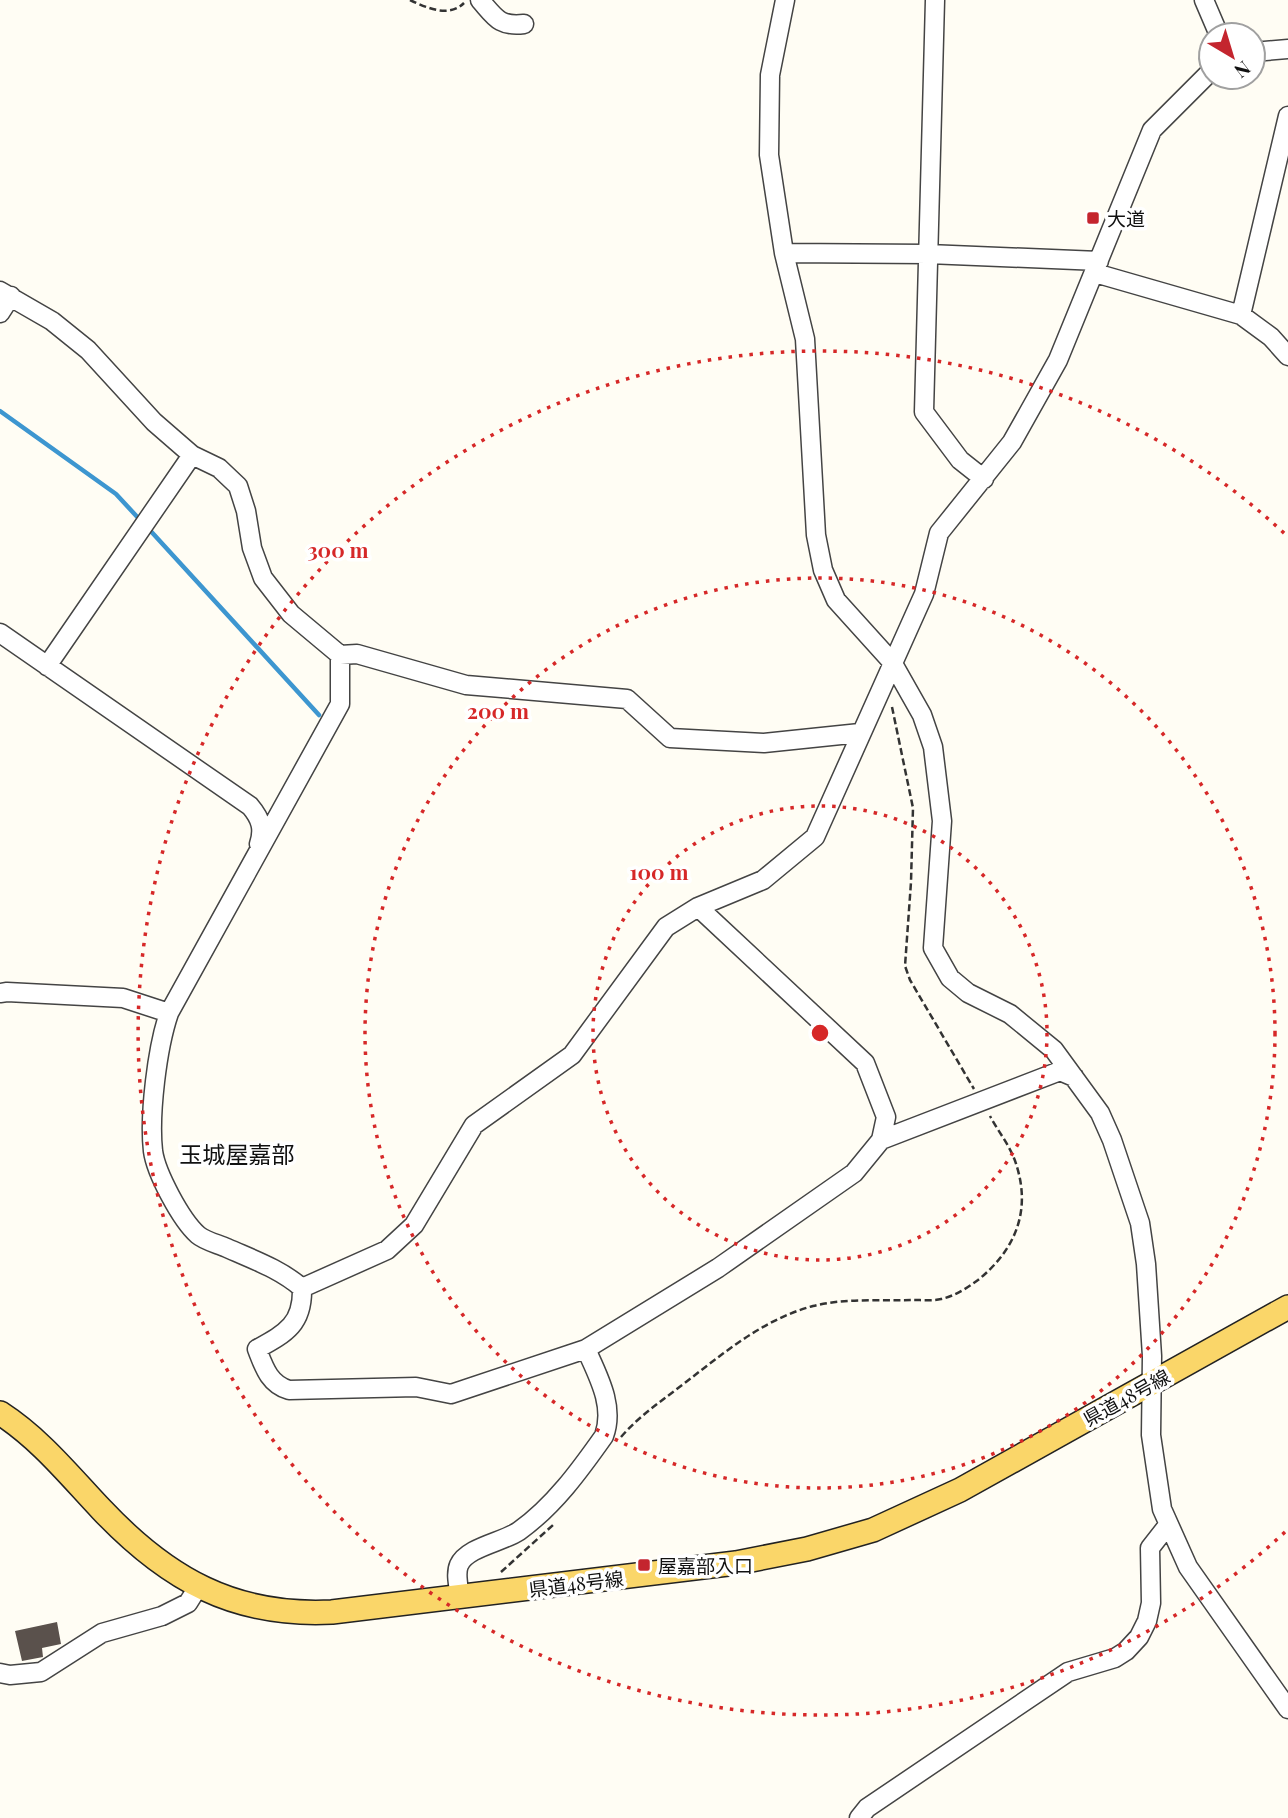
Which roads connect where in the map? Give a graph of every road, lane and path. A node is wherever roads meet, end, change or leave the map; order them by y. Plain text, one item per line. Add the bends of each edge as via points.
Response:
1 (410, 0) edge
2 (466, 0) edge
3 (480, 0) edge
4 (785, 0) edge
5 (934, 0) edge
6 (1203, 0) edge
7 (1213, 21) edge
8 (524, 24) dead end
9 (1288, 49) edge
10 (1267, 51) edge
11 (1197, 85) edge
12 (1288, 116) edge
13 (784, 253) junction
14 (928, 254) junction
15 (1097, 267) junction
16 (6, 294) edge
17 (0, 313) edge
18 (1241, 315) junction
19 (1288, 356) edge
20 (192, 455) junction
21 (984, 479) junction
22 (0, 633) edge
23 (340, 655) junction
24 (892, 662) junction
25 (47, 666) junction
26 (860, 733) junction
27 (254, 860) junction
28 (698, 907) junction
29 (0, 993) edge
30 (169, 1013) junction
31 (1074, 1077) junction
32 (881, 1140) junction
33 (302, 1288) junction
34 (1288, 1307) edge
35 (586, 1349) junction
36 (1153, 1382) junction
37 (0, 1413) edge
38 (1168, 1524) junction
39 (198, 1587) junction
40 (460, 1597) junction
41 (0, 1673) edge
42 (1288, 1709) edge
43 (859, 1818) edge

1 - 2 path via 440,12
3 - 8 street via 503,23
4 - 13 street via 770,75 769,155
5 - 14 street
6 - 7 street
9 - 10 street
11 - 15 street via 1152,130
12 - 18 street
13 - 14 street
13 - 24 street via 805,339 816,535 823,570 836,600
14 - 15 street
14 - 21 street via 924,412 960,460
15 - 18 street
15 - 21 street via 1058,359 1012,442
16 - 17 street
16 - 20 street via 89,350 154,422
18 - 19 street
20 - 23 street via 219,468 238,486 263,578 291,614
20 - 25 street
21 - 24 street via 939,533 924,594
22 - 25 street
23 - 26 street via 357,654 466,685 627,699 670,738 764,743
23 - 27 street via 340,704
24 - 26 street
24 - 31 street via 922,715 933,747 942,821 933,948 950,978 1034,1031
25 - 27 street via 250,806 259,817 262,834
26 - 28 street via 816,837 762,880
27 - 30 street
28 - 32 street via 865,1063 886,1117
28 - 33 street via 666,928 572,1055 474,1125 414,1225 387,1250
29 - 30 street via 123,998
30 - 33 street via 156,1081 152,1134 157,1168 198,1236 284,1272
31 - 32 street via 1060,1070
31 - 36 street via 1100,1112 1140,1223
32 - 35 street via 854,1173 718,1268
33 - 35 street via 295,1323 257,1349 269,1377 289,1390 416,1387 451,1394
34 - 36 main road, 県道48号線
35 - 40 street via 608,1408 604,1436 554,1502 518,1532 464,1559 457,1580
36 - 38 street via 1153,1455
36 - 40 main road, 県道48号線 via 916,1512 840,1541 736,1563
37 - 39 main road, 県道48号線 via 41,1444 145,1550
38 - 42 street via 1188,1567
38 - 43 street via 1150,1548 1147,1621 1126,1651 1068,1672 867,1808
39 - 40 main road, 県道48号線 via 239,1602 293,1612
39 - 41 street via 188,1603 162,1616 102,1633 41,1672

